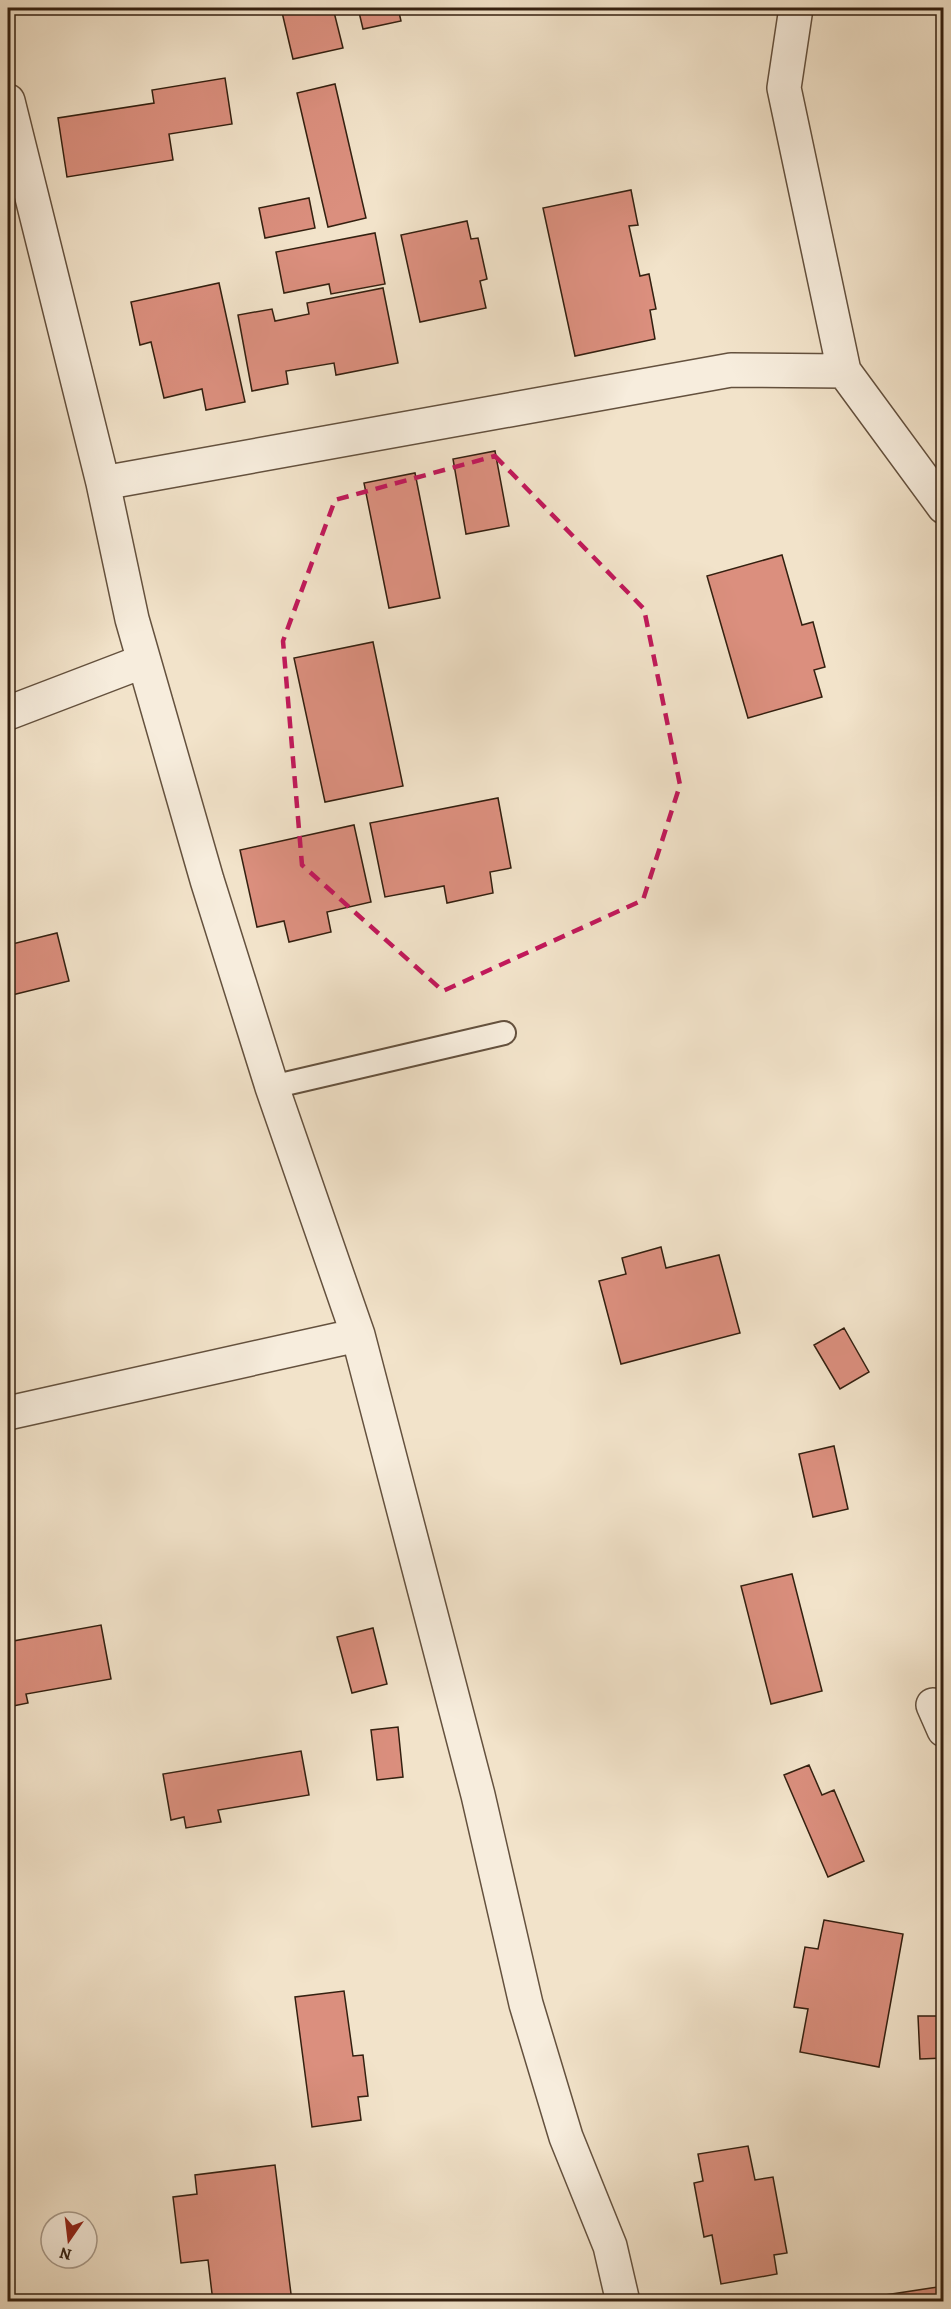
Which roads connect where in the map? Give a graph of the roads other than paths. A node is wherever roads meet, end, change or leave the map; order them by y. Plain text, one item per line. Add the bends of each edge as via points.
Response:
1 (796, 8) edge
2 (8, 100) edge
3 (844, 371) junction
4 (103, 483) junction
5 (944, 507) edge
6 (144, 661) junction
7 (8, 713) edge
8 (504, 1033) dead end
9 (272, 1088) junction
10 (358, 1335) junction
11 (8, 1413) edge
12 (623, 2301) edge

1 - 3 street via 784,88
2 - 4 street
3 - 4 street via 731,370
3 - 5 street
4 - 6 street
6 - 7 street
6 - 9 street
8 - 9 lane
9 - 10 street
10 - 11 street
10 - 12 street via 478,1795 526,2004 567,2137 610,2246

